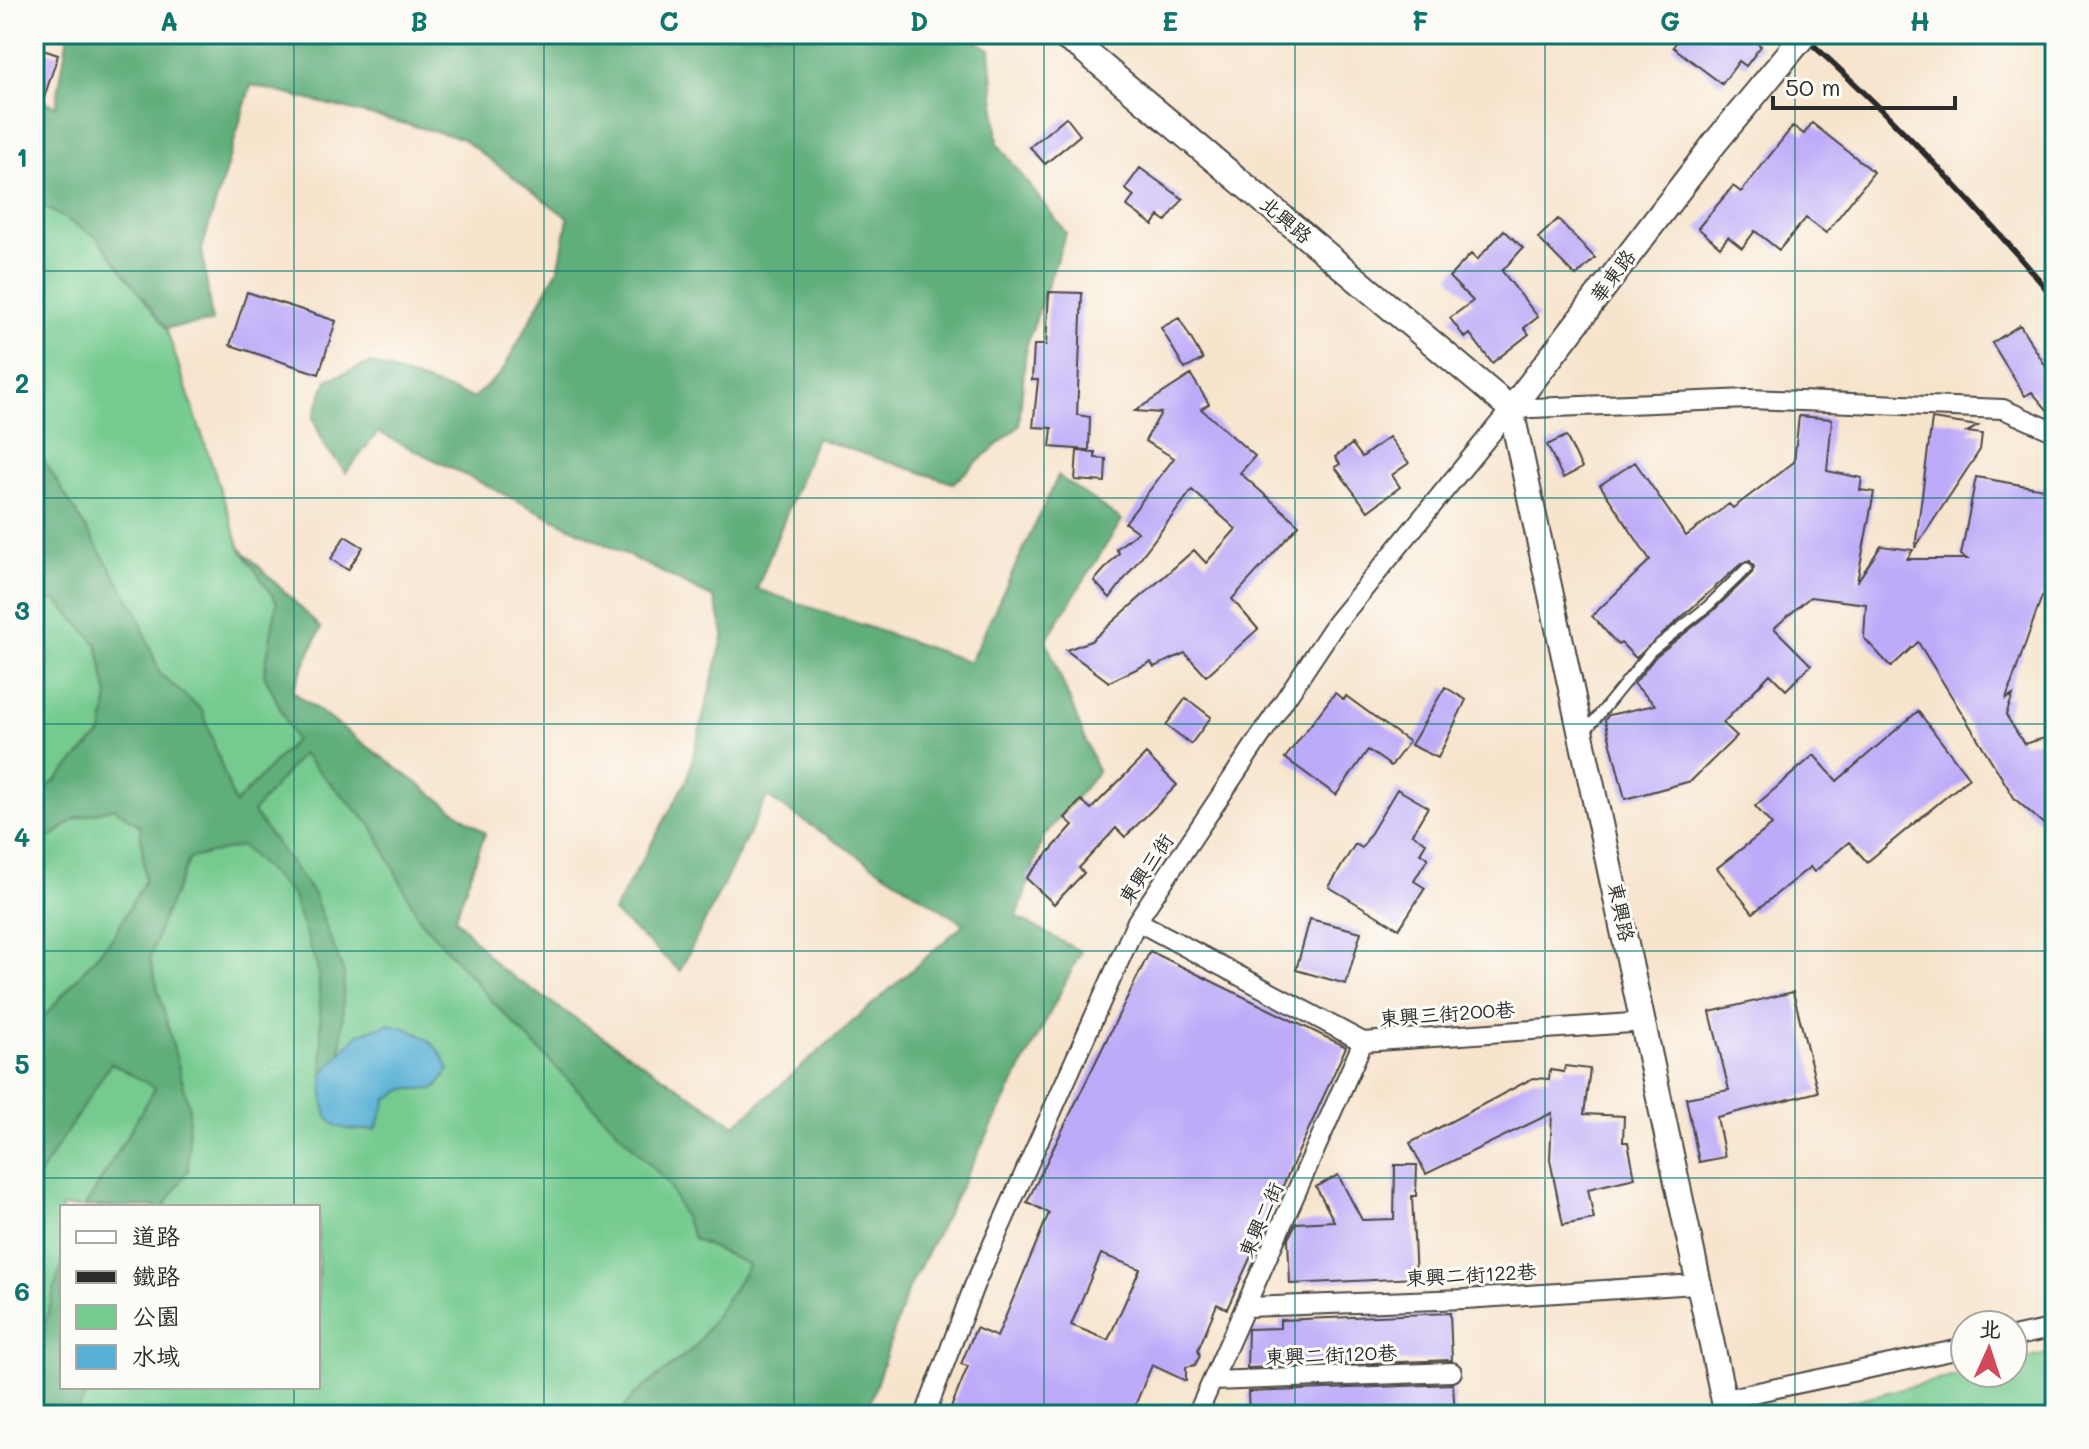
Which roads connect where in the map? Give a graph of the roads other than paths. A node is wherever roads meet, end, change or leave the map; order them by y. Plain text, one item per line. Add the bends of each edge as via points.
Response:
1 (1059, 34) edge
2 (1805, 34) edge
3 (1511, 409) junction
4 (2055, 432) edge
5 (1747, 568) dead end
6 (1583, 735) junction
7 (1137, 921) junction
8 (1645, 1022) junction
9 (1363, 1042) junction
10 (1696, 1284) junction
11 (1247, 1307) junction
12 (2055, 1328) edge
13 (2029, 1334) edge
14 (1949, 1352) edge
15 (1452, 1372) dead end
16 (1212, 1381) junction
17 (1726, 1407) edge
18 (925, 1415) edge
19 (1197, 1415) edge

1 - 3 street, 北興路
2 - 3 street, 華東路, bridge
3 - 4 street via 1748,399 2003,409
3 - 6 street, 東興路
3 - 7 street, 東興三街 via 1336,623
5 - 6 lane via 1651,651
6 - 8 street, 東興路
7 - 9 street, 東興三街200巷
7 - 18 street, 東興三街 via 974,1286
8 - 9 street, 東興三街200巷
8 - 10 street, 東興路
9 - 11 street, 東興二街
10 - 11 street, 東興二街122巷
10 - 17 street, 東興路
11 - 16 street, 東興二街
12 - 13 street
14 - 17 street
15 - 16 street, 東興二街120巷
16 - 19 street, 東興二街

